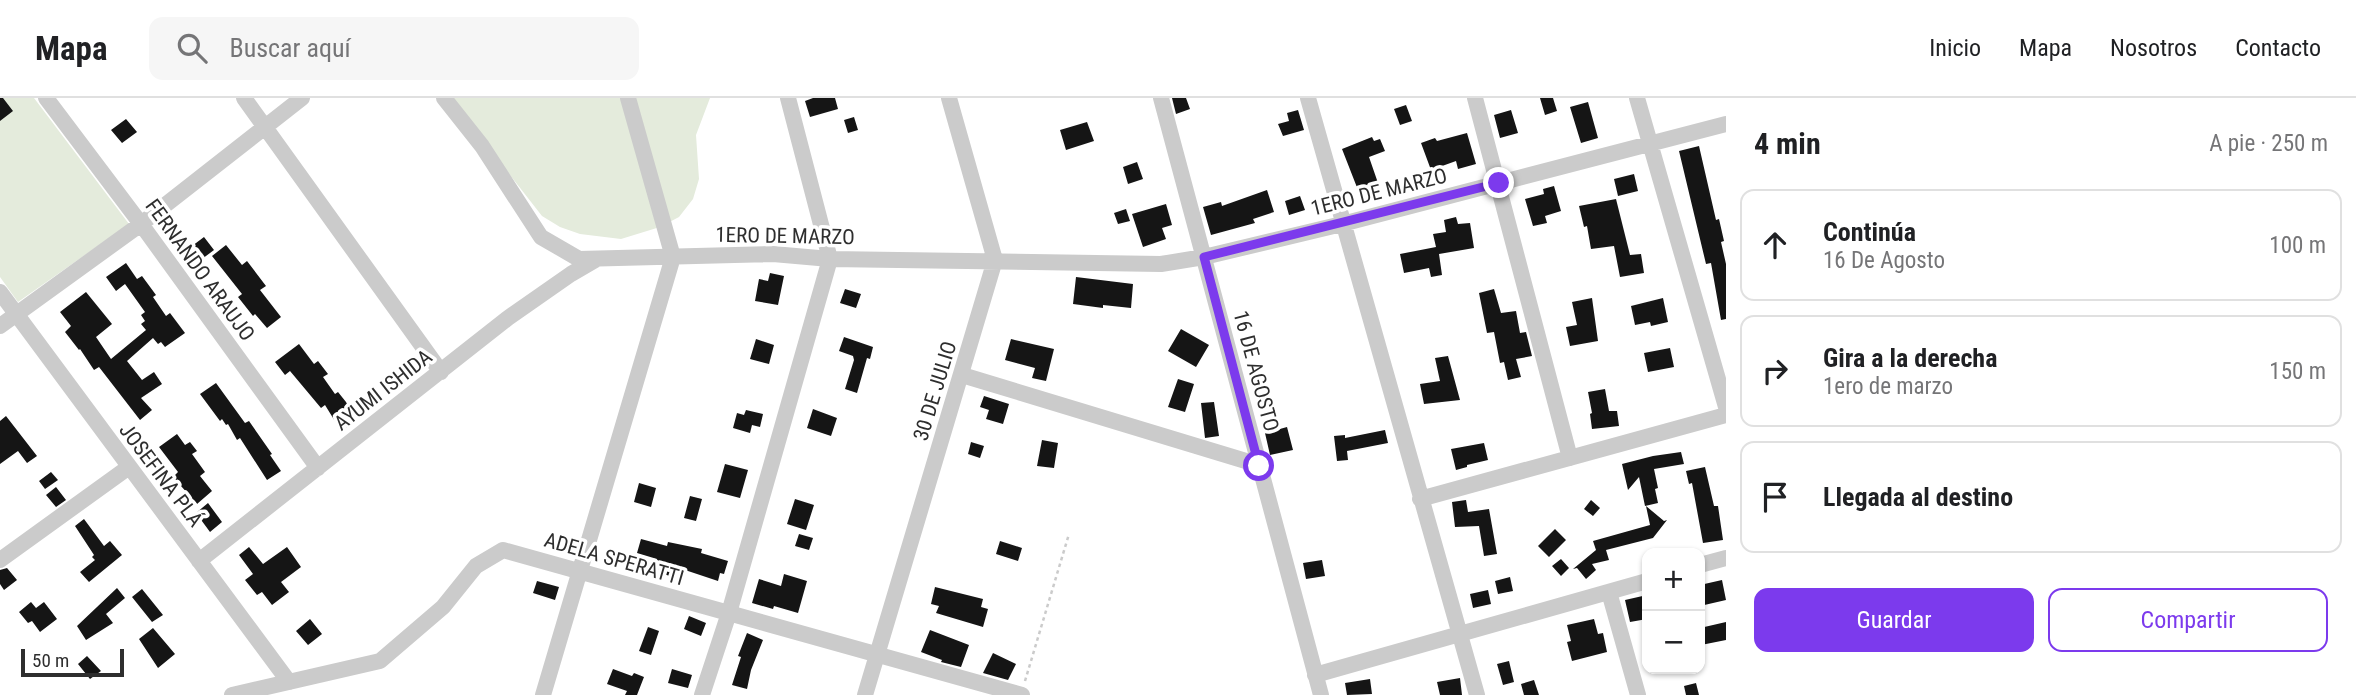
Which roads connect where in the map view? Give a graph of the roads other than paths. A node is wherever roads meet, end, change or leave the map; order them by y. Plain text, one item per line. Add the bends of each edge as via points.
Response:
1 (46, 98) edge
2 (244, 98) edge
3 (302, 98) edge
4 (444, 98) edge
5 (628, 98) edge
6 (788, 98) edge
7 (949, 98) edge
8 (1161, 98) edge
9 (1308, 98) edge
10 (1475, 98) edge
11 (1637, 98) edge
12 (1726, 124) edge
13 (266, 127) junction
14 (1651, 143) junction
15 (1499, 183) junction
16 (141, 224) junction
17 (1342, 224) junction
18 (673, 257) junction
19 (1204, 257) junction
20 (830, 258) junction
21 (597, 259) junction
22 (995, 260) junction
23 (0, 292) edge
24 (16, 314) junction
25 (0, 326) edge
26 (441, 372) junction
27 (962, 375) junction
28 (1726, 407) edge
29 (1726, 415) edge
30 (1570, 458) junction
31 (1259, 466) junction
32 (129, 467) junction
33 (318, 468) junction
34 (1420, 499) junction
35 (1726, 558) edge
36 (0, 560) edge
37 (199, 561) junction
38 (1705, 564) edge
39 (580, 571) junction
40 (1642, 582) edge
41 (1609, 592) junction
42 (729, 612) junction
43 (1459, 634) junction
44 (877, 655) junction
45 (1315, 675) junction
46 (289, 682) junction
47 (232, 695) edge
48 (543, 695) edge
49 (702, 695) edge
50 (865, 695) edge
51 (1021, 695) edge
52 (1321, 695) edge
53 (1477, 695) edge
54 (1638, 695) edge

1 - 16 street, FERNANDO ARAUJO
2 - 13 street
3 - 13 street
4 - 21 street, 1ERO DE MARZO via 482,146 541,237 579,259
5 - 18 street
6 - 20 street
7 - 22 street
8 - 19 street, 16 DE AGOSTO
9 - 17 street
10 - 15 street
11 - 14 street
12 - 14 street, 1ERO DE MARZO
13 - 16 street
13 - 26 street
14 - 15 street, 1ERO DE MARZO
14 - 28 street
15 - 17 street, 1ERO DE MARZO
15 - 30 street
16 - 24 street
16 - 33 street, FERNANDO ARAUJO
17 - 19 street, 1ERO DE MARZO
17 - 34 street
18 - 20 street, 1ERO DE MARZO via 773,254
18 - 21 street, 1ERO DE MARZO
18 - 39 street
19 - 22 street, 1ERO DE MARZO via 1161,264
19 - 31 street, 16 DE AGOSTO
20 - 22 street, 1ERO DE MARZO
20 - 42 street
21 - 26 street, AYUMI ISHIDA via 508,318
22 - 27 street, 30 DE JULIO
23 - 24 street, JOSEFINA PLÁ
24 - 25 street
24 - 32 street, JOSEFINA PLÁ
26 - 33 street, AYUMI ISHIDA
27 - 31 street
27 - 44 street, 30 DE JULIO
29 - 30 street
30 - 34 street
31 - 45 street, 16 DE AGOSTO
32 - 36 street
32 - 37 street, JOSEFINA PLÁ
33 - 37 street, AYUMI ISHIDA
34 - 43 street
35 - 38 street
37 - 46 street, JOSEFINA PLÁ
39 - 42 street, ADELA SPERATTI
39 - 46 street, ADELA SPERATTI via 502,550 476,566 443,607 380,661
39 - 48 street
40 - 41 street
41 - 43 street
41 - 54 street
42 - 44 street, ADELA SPERATTI
42 - 49 street
43 - 45 street
43 - 53 street
44 - 50 street, 30 DE JULIO
44 - 51 street, ADELA SPERATTI
45 - 52 street, 16 DE AGOSTO
46 - 47 street, ADELA SPERATTI

